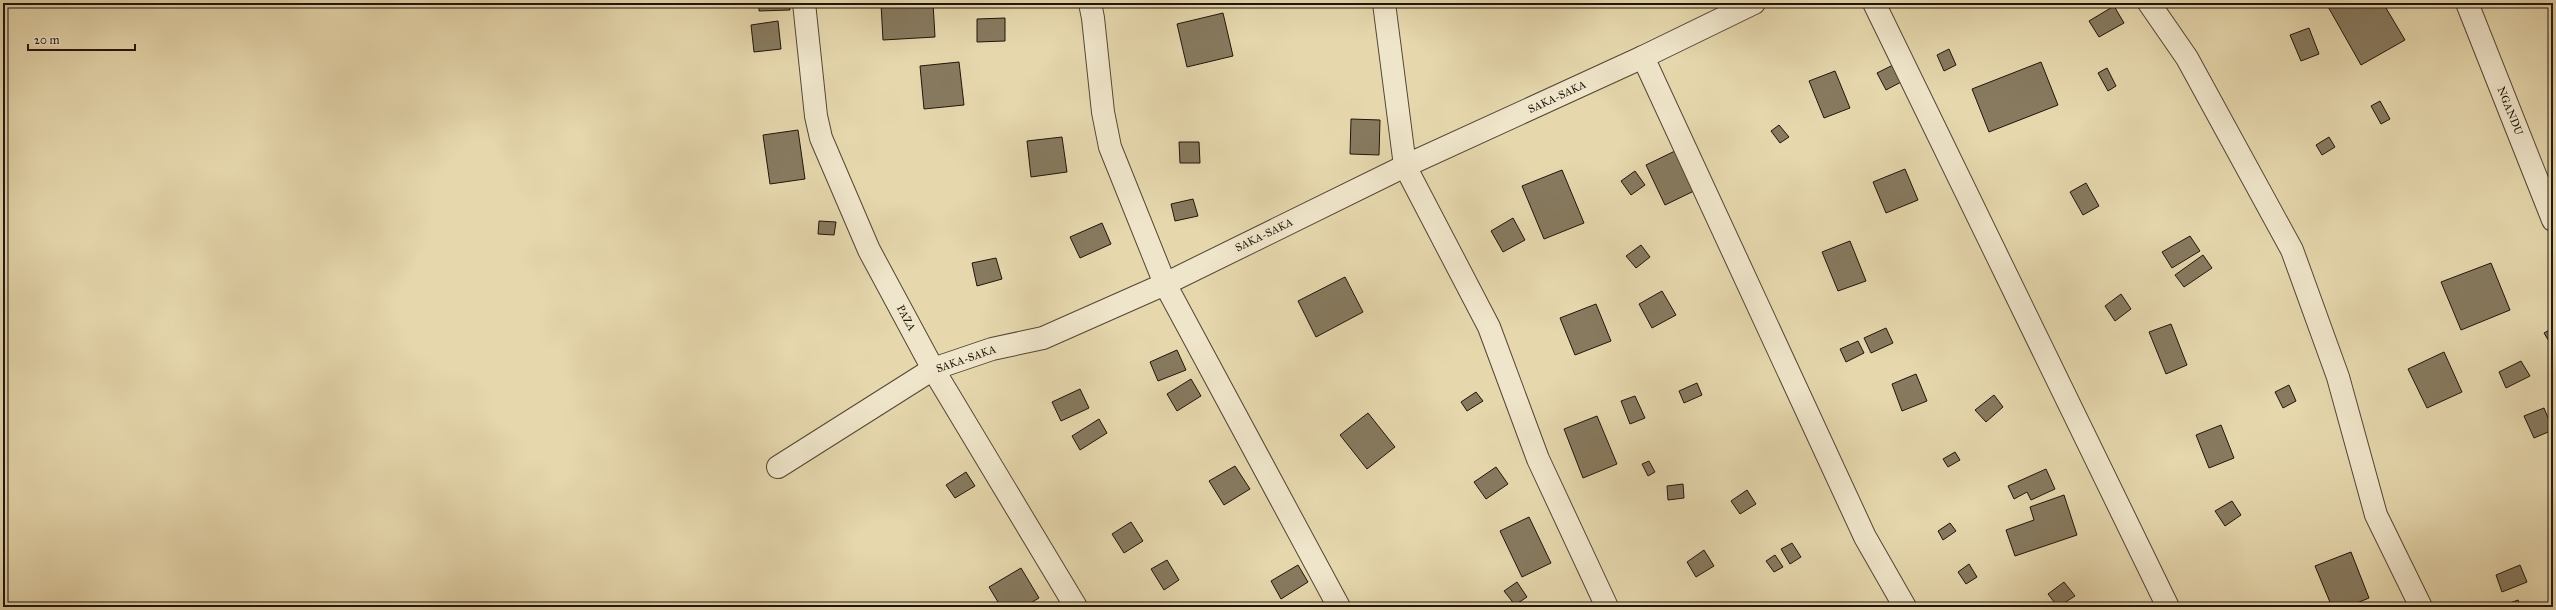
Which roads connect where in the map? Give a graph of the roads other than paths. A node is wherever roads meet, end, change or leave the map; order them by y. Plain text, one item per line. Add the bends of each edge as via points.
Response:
1 (804, 3) edge
2 (1090, 3) edge
3 (1384, 3) edge
4 (1754, 3) edge
5 (1874, 3) edge
6 (2150, 3) edge
7 (2467, 3) edge
8 (1729, 8) edge
9 (1643, 57) junction
10 (1405, 166) junction
11 (2553, 220) edge
12 (1165, 284) junction
13 (933, 369) junction
14 (778, 467) dead end
15 (1076, 607) edge
16 (1339, 607) edge
17 (1607, 607) edge
18 (1905, 607) edge
19 (2168, 607) edge
20 (2421, 607) edge

1 - 13 street, PAZA via 816,116 821,138 869,250
2 - 12 street via 1103,112 1110,147
3 - 10 street
4 - 8 street, SAKA-SAKA
5 - 19 street
6 - 20 street via 2187,58 2292,250 2338,377 2376,516
7 - 11 street, NGANDU
8 - 9 street, SAKA-SAKA
9 - 10 street, SAKA-SAKA
9 - 18 street via 1865,537
10 - 12 street, SAKA-SAKA
10 - 17 street via 1489,327 1538,459
12 - 13 street, SAKA-SAKA via 1043,338 992,349
12 - 16 street
13 - 14 street, SAKA-SAKA
13 - 15 street, PAZA

